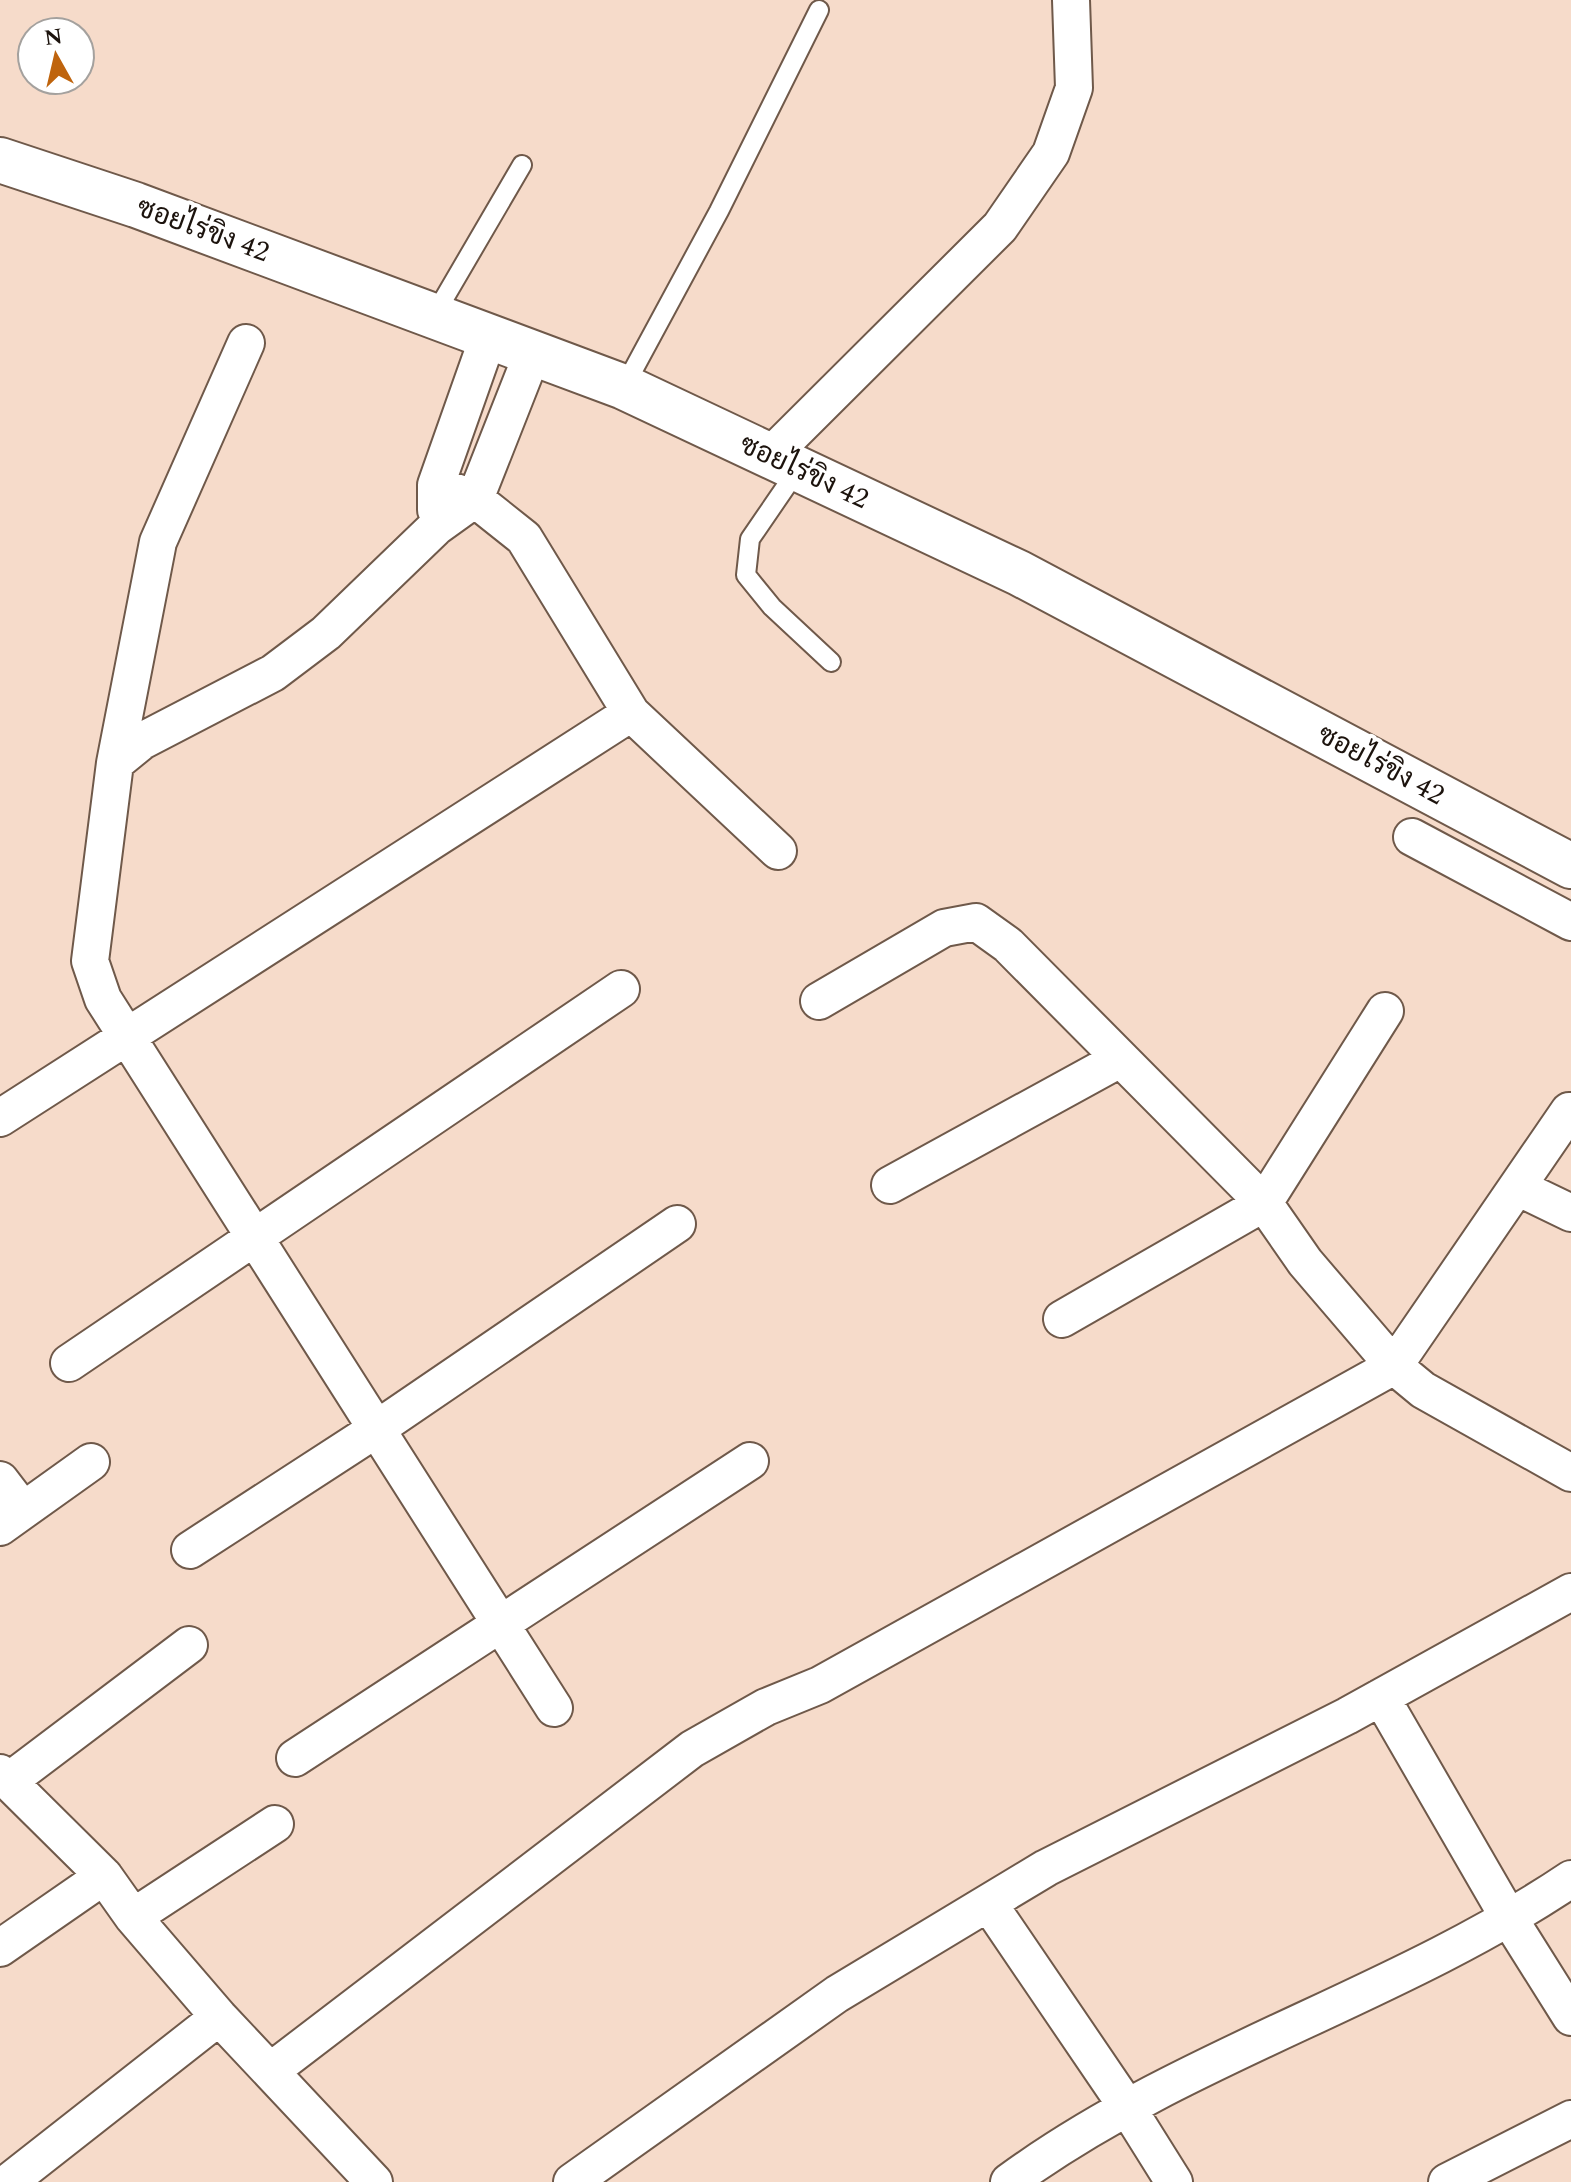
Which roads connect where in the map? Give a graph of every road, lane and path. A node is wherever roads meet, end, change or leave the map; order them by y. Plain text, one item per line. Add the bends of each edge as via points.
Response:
1 (1071, 0) edge
2 (819, 10) dead end
3 (0, 160) edge
4 (522, 165) dead end
5 (435, 314) junction
6 (489, 335) junction
7 (246, 343) dead end
8 (533, 352) junction
9 (624, 387) junction
10 (784, 462) junction
11 (436, 485) junction
12 (475, 499) junction
13 (436, 527) junction
14 (831, 662) dead end
15 (631, 713) junction
16 (115, 763) junction
17 (1412, 837) dead end
18 (778, 851) dead end
19 (1571, 866) edge
20 (1571, 922) edge
21 (621, 989) dead end
22 (819, 1001) dead end
23 (1385, 1011) dead end
24 (127, 1035) junction
25 (1120, 1059) junction
26 (1569, 1111) dead end
27 (0, 1118) edge
28 (890, 1185) dead end
29 (1517, 1187) junction
30 (1264, 1203) junction
31 (1571, 1213) edge
32 (677, 1224) dead end
33 (254, 1235) junction
34 (1062, 1319) dead end
35 (69, 1363) dead end
36 (1394, 1366) junction
37 (375, 1430) junction
38 (750, 1461) dead end
39 (91, 1462) dead end
40 (1571, 1473) edge
41 (0, 1480) edge
42 (12, 1518) edge
43 (190, 1550) dead end
44 (1571, 1592) edge
45 (502, 1625) junction
46 (189, 1645) dead end
47 (1381, 1697) junction
48 (554, 1708) dead end
49 (295, 1758) dead end
50 (4, 1777) edge
51 (275, 1824) dead end
52 (104, 1876) junction
53 (1571, 1879) edge
54 (989, 1904) junction
55 (133, 1917) junction
56 (1510, 1920) junction
57 (0, 1948) edge
58 (219, 2017) junction
59 (1571, 2017) edge
60 (272, 2070) junction
61 (1127, 2107) junction
62 (1571, 2119) edge
63 (359, 2178) edge
64 (10, 2181) edge
65 (572, 2182) edge
66 (1009, 2182) edge
67 (1174, 2182) edge
68 (1447, 2182) edge

1 - 10 street via 1074,88 1051,153 1000,227
2 - 9 lane
3 - 5 street, ซอยไร่ขิง 42
4 - 5 lane
5 - 6 street, ซอยไร่ขิง 42
6 - 8 street, ซอยไร่ขิง 42
6 - 11 street
7 - 16 street via 158,542
8 - 9 street, ซอยไร่ขิง 42
8 - 12 street
9 - 10 street, ซอยไร่ขิง 42
10 - 14 lane via 750,539 746,575
10 - 19 street, ซอยไร่ขิง 42 via 1019,573
11 - 12 street
11 - 13 street
12 - 13 street
12 - 15 street via 524,538
13 - 16 street via 366,597 273,673 142,741
15 - 18 street
15 - 24 street
16 - 24 street via 90,961 103,999
17 - 20 street
21 - 33 street
22 - 25 street via 944,928 976,922 1008,945
23 - 30 street
24 - 27 street
24 - 33 street
25 - 28 street
25 - 30 street
26 - 29 street
29 - 31 street
29 - 36 street
30 - 34 street
30 - 36 street via 1305,1262
32 - 37 street
33 - 35 street
33 - 37 street
36 - 40 street via 1423,1390
36 - 60 street via 861,1662 692,1749
37 - 43 street
37 - 45 street
38 - 45 street
39 - 42 street
41 - 42 street
44 - 47 street
45 - 48 street
45 - 49 street
46 - 50 street
47 - 54 street via 1046,1868
47 - 56 street
50 - 52 street
51 - 55 street
52 - 55 street
52 - 57 street
53 - 56 street
54 - 61 street
54 - 65 street via 837,1994
55 - 58 street
56 - 59 street
56 - 61 street
58 - 60 street
58 - 64 street
60 - 63 street
61 - 66 street
61 - 67 street
62 - 68 street

